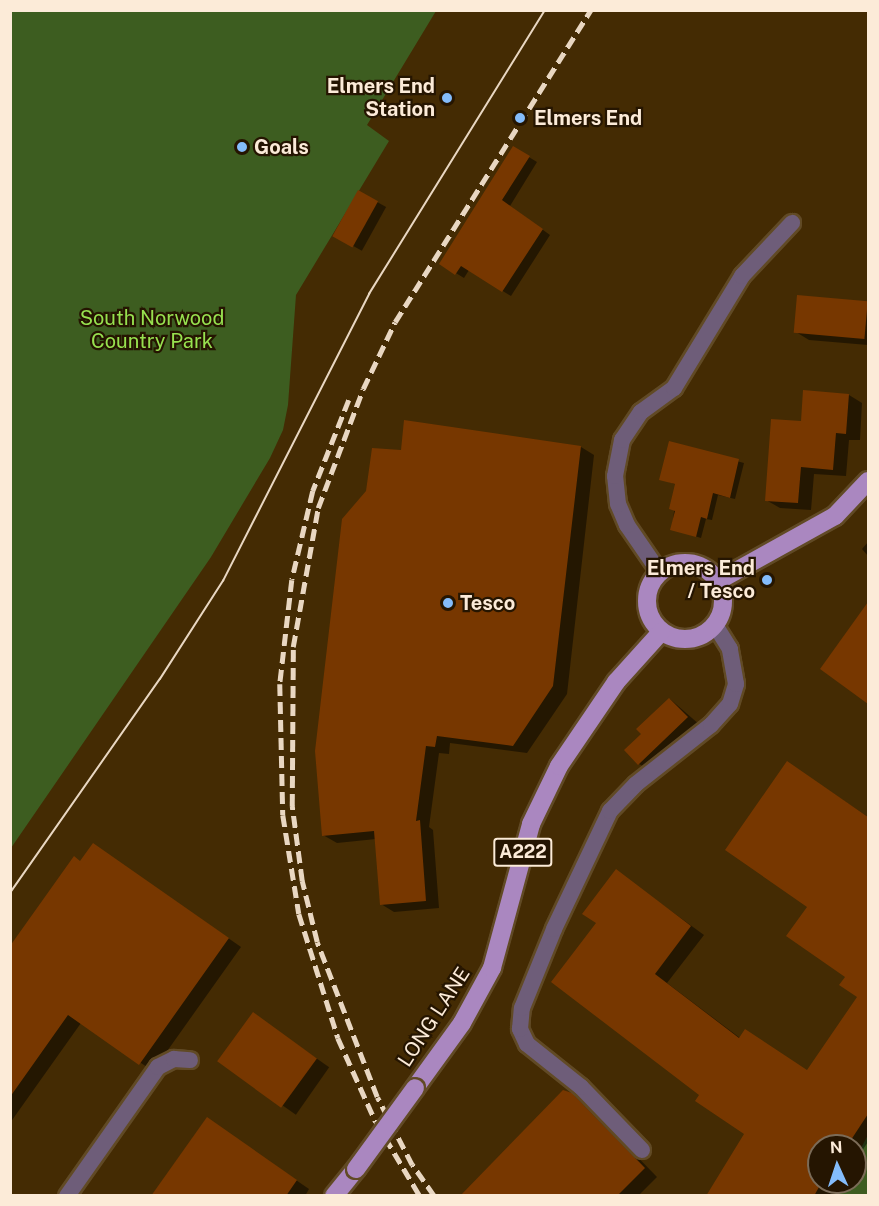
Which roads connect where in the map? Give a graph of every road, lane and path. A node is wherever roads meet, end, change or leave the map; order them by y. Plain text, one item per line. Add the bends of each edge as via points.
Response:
1 (792, 223) dead end
2 (868, 481) edge
3 (660, 573) junction
4 (718, 581) junction
5 (715, 625) junction
6 (662, 632) junction
7 (190, 1060) dead end
8 (642, 1150) dead end
9 (67, 1196) edge
10 (334, 1196) edge

1 - 3 street via 742,276 674,388 641,412 622,440 615,476 618,504 627,525
2 - 4 main road via 835,516
3 - 4 main road via 671,566 689,563 702,567
3 - 6 main road via 648,592 647,605 652,621
4 - 5 main road via 724,603
5 - 6 main road via 705,634 687,640
5 - 8 street via 730,648 736,684 730,704 711,725 636,784 610,811 554,929 522,1008 520,1029 527,1044 582,1087
6 - 10 main road, LONG LANE / A222, bridge via 616,682 559,766 531,824 492,968 462,1023
7 - 9 street via 174,1059 158,1067

